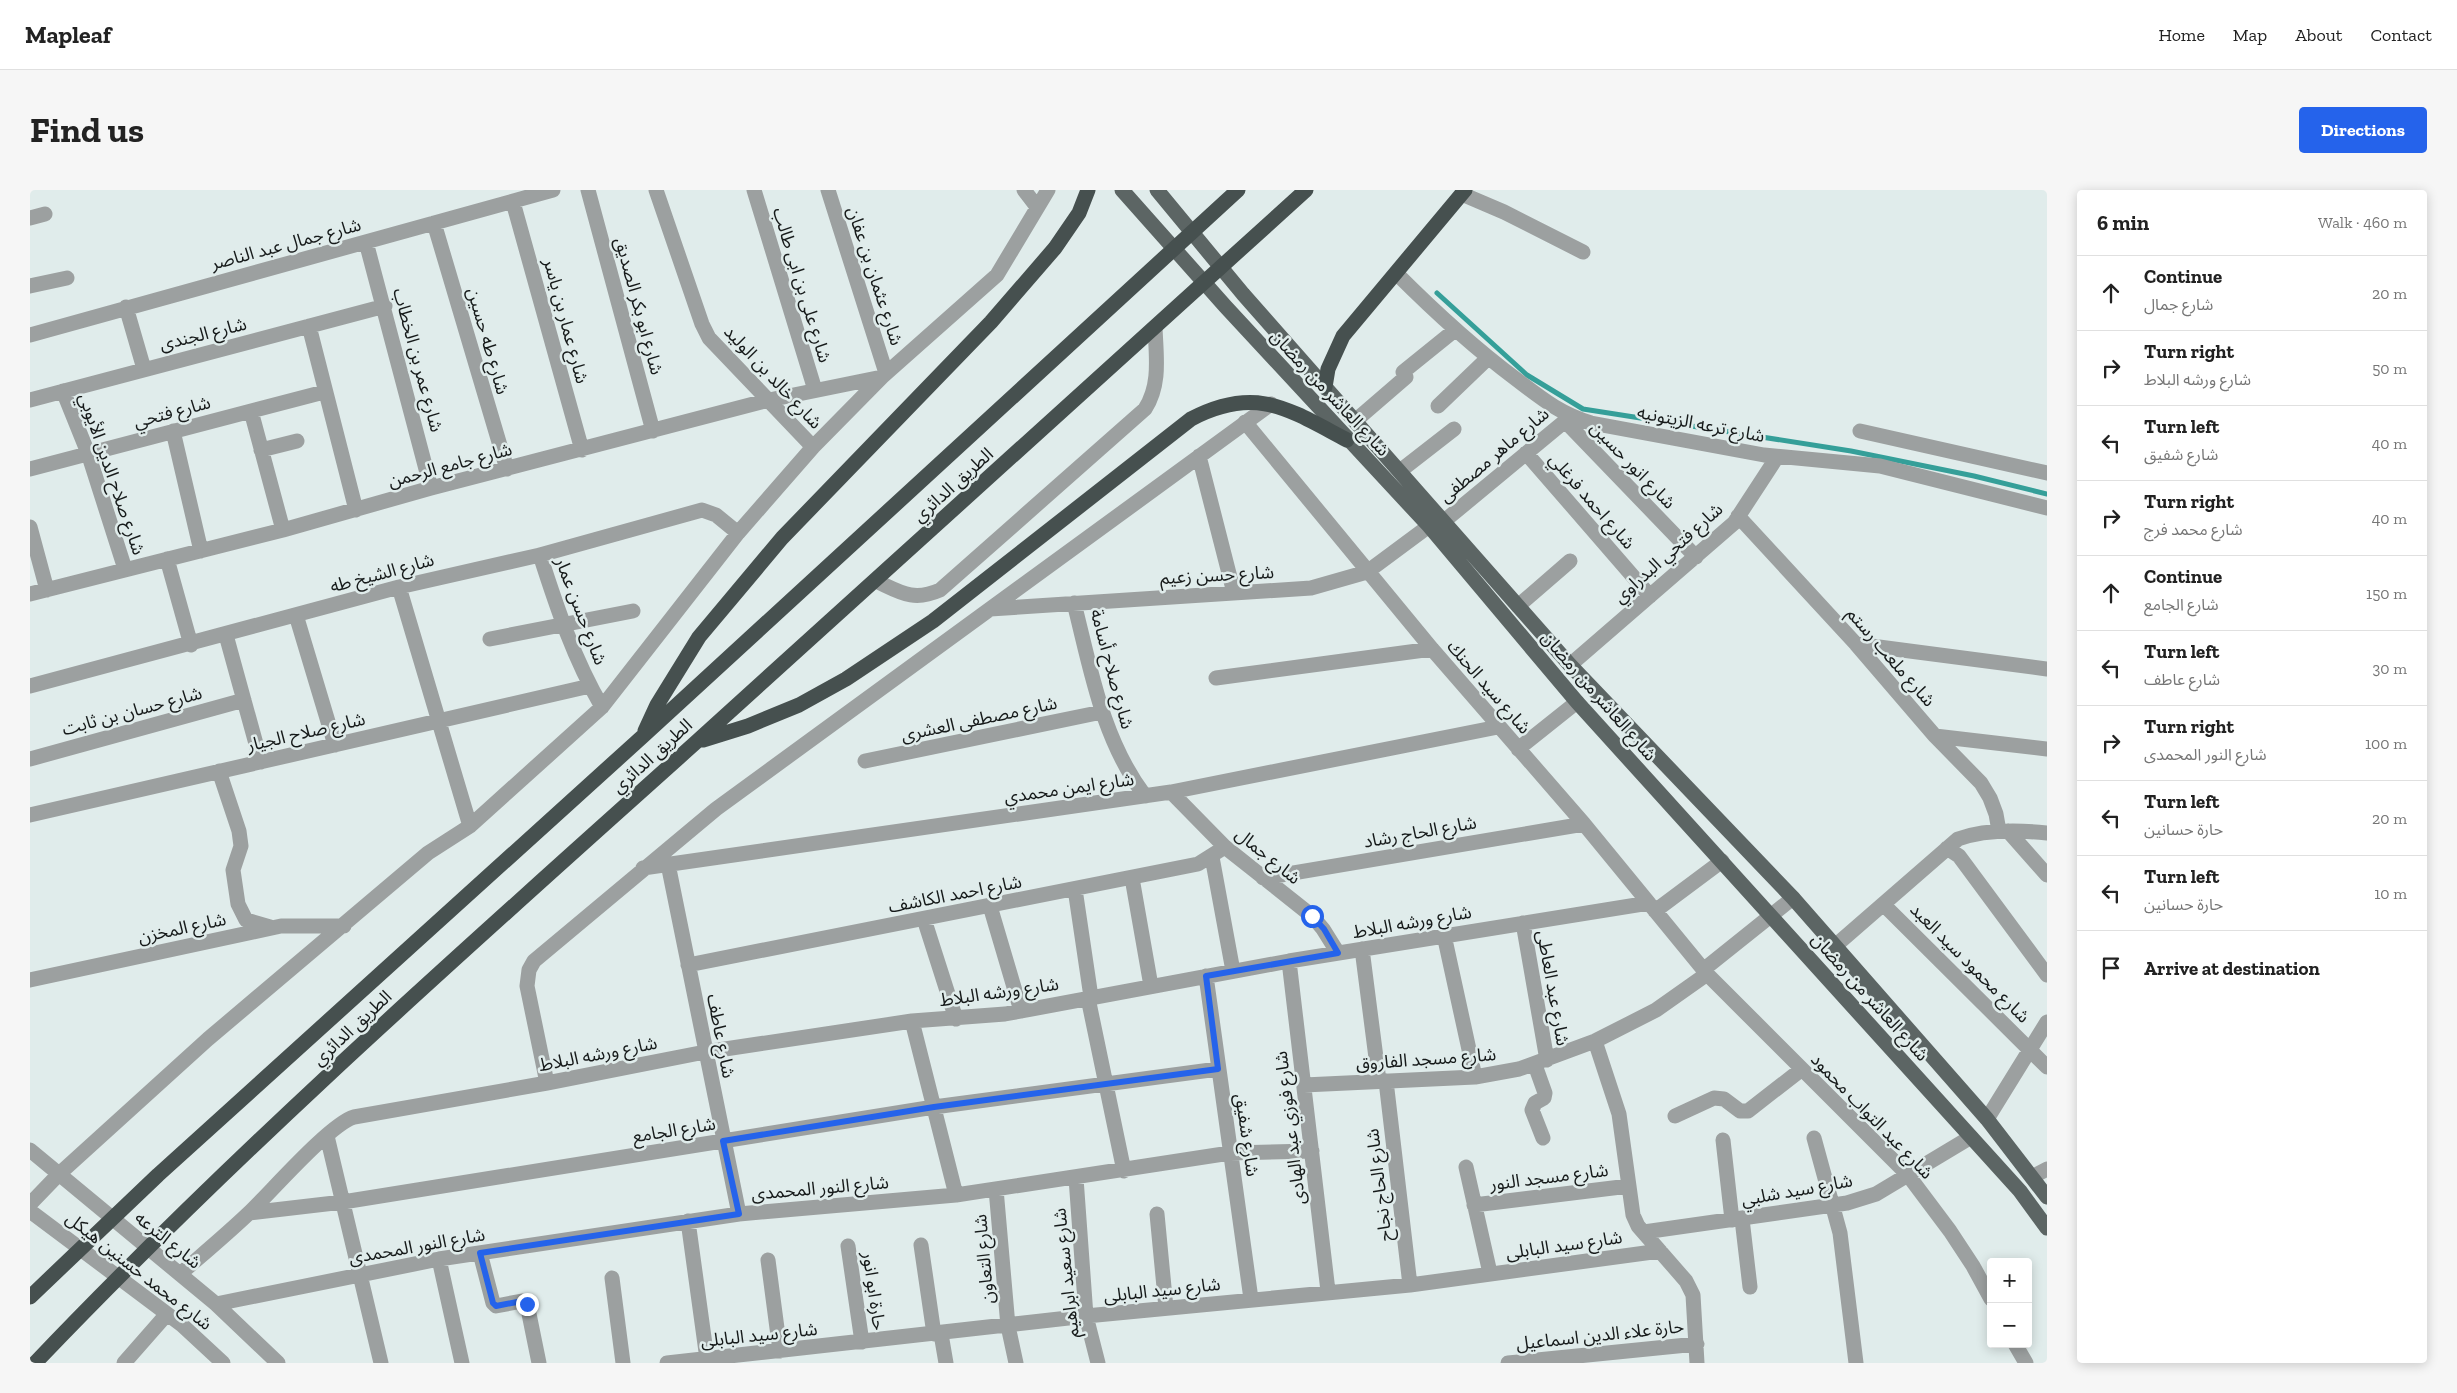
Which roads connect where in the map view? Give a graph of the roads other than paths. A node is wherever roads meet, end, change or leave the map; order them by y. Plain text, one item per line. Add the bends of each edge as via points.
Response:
1 (553, 190) edge
2 (588, 190) edge
3 (656, 190) edge
4 (754, 190) edge
5 (828, 190) edge
6 (1024, 190) edge
7 (1048, 190) edge
8 (1088, 190) edge
9 (1122, 190) edge
10 (1157, 190) edge
11 (1238, 190) edge
12 (1306, 190) edge
13 (1464, 192) edge
14 (513, 202) junction
15 (1037, 207) junction
16 (45, 214) dead end
17 (30, 218) edge
18 (434, 223) junction
19 (366, 242) junction
20 (1583, 252) dead end
21 (1396, 273) junction
22 (67, 278) dead end
23 (30, 286) edge
24 (385, 306) junction
25 (126, 307) junction
26 (1160, 323) junction
27 (309, 326) junction
28 (1454, 330) junction
29 (30, 335) edge
30 (1488, 358) junction
31 (144, 369) junction
32 (884, 375) junction
33 (1326, 387) junction
34 (815, 390) junction
35 (63, 391) junction
36 (324, 392) junction
37 (30, 400) edge
38 (769, 400) junction
39 (1271, 404) junction
40 (1438, 406) dead end
41 (251, 411) junction
42 (1567, 419) junction
43 (1355, 421) junction
44 (1245, 422) junction
45 (1454, 429) dead end
46 (172, 431) junction
47 (653, 431) junction
48 (1860, 431) dead end
49 (1347, 440) junction
50 (297, 441) dead end
51 (813, 448) junction
52 (261, 450) junction
53 (582, 450) junction
54 (88, 453) junction
55 (1526, 453) junction
56 (1199, 456) junction
57 (1777, 457) junction
58 (30, 469) edge
59 (507, 469) junction
60 (1400, 471) junction
61 (2047, 474) edge
62 (431, 488) junction
63 (2047, 508) edge
64 (356, 510) junction
65 (1738, 516) junction
66 (1436, 524) junction
67 (30, 526) edge
68 (283, 530) junction
69 (738, 532) junction
70 (201, 550) junction
71 (540, 555) junction
72 (1696, 557) junction
73 (167, 558) junction
74 (1570, 561) dead end
75 (125, 568) junction
76 (1367, 572) junction
77 (876, 580) junction
78 (399, 586) junction
79 (47, 590) junction
80 (1234, 592) junction
81 (30, 594) edge
82 (1650, 596) junction
83 (1074, 603) junction
84 (1518, 606) junction
85 (990, 609) junction
86 (634, 610) dead end
87 (296, 615) junction
88 (562, 625) junction
89 (226, 635) junction
90 (490, 638) dead end
91 (191, 644) junction
92 (1856, 644) junction
93 (1432, 649) junction
94 (1570, 665) junction
95 (2047, 669) edge
96 (1216, 678) dead end
97 (30, 686) edge
98 (590, 686) junction
99 (244, 700) junction
100 (1577, 702) junction
101 (602, 707) junction
102 (1102, 712) junction
103 (440, 720) junction
104 (1498, 727) junction
105 (1935, 736) junction
106 (642, 737) junction
107 (696, 742) junction
108 (335, 745) junction
109 (1518, 749) junction
110 (2047, 749) edge
111 (30, 759) edge
112 (864, 761) dead end
113 (261, 762) junction
114 (219, 771) junction
115 (1171, 792) junction
116 (1146, 796) junction
117 (30, 815) edge
118 (1584, 824) junction
119 (470, 826) junction
120 (2003, 831) junction
121 (2047, 833) edge
122 (1225, 847) junction
123 (1947, 848) junction
124 (1212, 857) junction
125 (1722, 861) junction
126 (668, 864) junction
127 (642, 869) junction
128 (2047, 875) edge
129 (1132, 878) junction
130 (1263, 878) junction
131 (1075, 889) junction
132 (1793, 898) junction
133 (1883, 904) junction
134 (990, 906) junction
135 (1652, 907) junction
136 (1770, 914) junction
137 (924, 919) junction
138 (1523, 923) junction
139 (344, 926) junction
140 (272, 928) junction
141 (1444, 935) junction
142 (1835, 946) junction
143 (1362, 949) junction
144 (1338, 953) junction
145 (1289, 961) junction
146 (688, 966) junction
147 (1233, 971) junction
148 (1705, 972) junction
149 (2047, 975) edge
150 (1206, 976) junction
151 (30, 980) edge
152 (1151, 986) junction
153 (1090, 998) junction
154 (1021, 1011) junction
155 (956, 1019) junction
156 (912, 1021) junction
157 (2047, 1022) edge
158 (1595, 1042) junction
159 (2030, 1049) junction
160 (705, 1052) junction
161 (1541, 1062) junction
162 (2047, 1067) edge
163 (1218, 1069) junction
164 (1802, 1069) junction
165 (1475, 1077) junction
166 (1383, 1081) junction
167 (547, 1083) junction
168 (1106, 1085) junction
169 (1304, 1085) junction
170 (934, 1107) junction
171 (1675, 1116) dead end
172 (1987, 1119) junction
173 (327, 1136) junction
174 (1971, 1137) junction
175 (1543, 1138) dead end
176 (1814, 1138) dead end
177 (1723, 1140) dead end
178 (723, 1141) junction
179 (30, 1150) edge
180 (1312, 1151) junction
181 (1230, 1153) junction
182 (1466, 1167) dead end
183 (2047, 1169) edge
184 (1124, 1170) junction
185 (58, 1174) junction
186 (1908, 1175) junction
187 (2032, 1176) junction
188 (1076, 1178) junction
189 (1628, 1186) junction
190 (996, 1189) junction
191 (956, 1195) junction
192 (2047, 1197) edge
193 (343, 1202) junction
194 (30, 1204) edge
195 (1474, 1205) junction
196 (1833, 1205) junction
197 (30, 1211) edge
198 (249, 1213) junction
199 (739, 1214) junction
200 (1157, 1214) dead end
201 (1737, 1219) junction
202 (688, 1221) junction
203 (2047, 1228) edge
204 (1644, 1232) junction
205 (921, 1245) dead end
206 (848, 1246) dead end
207 (1660, 1250) junction
208 (480, 1253) junction
209 (439, 1259) junction
210 (768, 1260) dead end
211 (1490, 1273) junction
212 (180, 1274) junction
213 (360, 1275) junction
214 (612, 1278) dead end
215 (1410, 1285) junction
216 (1750, 1287) dead end
217 (1328, 1291) junction
218 (1987, 1292) edge
219 (30, 1297) edge
220 (1251, 1299) junction
221 (216, 1304) junction
222 (1166, 1308) junction
223 (167, 1314) junction
224 (1086, 1316) junction
225 (1008, 1326) junction
226 (938, 1334) junction
227 (862, 1342) junction
228 (1696, 1344) junction
229 (2017, 1348) edge
230 (780, 1351) junction
231 (707, 1359) junction
232 (35, 1363) edge
233 (124, 1363) edge
234 (224, 1363) edge
235 (278, 1363) edge
236 (381, 1363) edge
237 (462, 1363) edge
238 (539, 1363) edge
239 (623, 1363) edge
240 (667, 1363) edge
241 (946, 1363) edge
242 (1016, 1363) edge
243 (1098, 1363) edge
244 (1508, 1363) edge
245 (1697, 1363) edge
246 (1856, 1363) edge
247 (2026, 1363) edge

1 - 14 street, شارع جمال عبد الناصر
2 - 47 street, شارع ابو بكر الصديق
3 - 38 street, شارع خالد بن الوليد via 709,338
4 - 34 street, شارع على بن ابى طالب
5 - 32 street, شارع عثمان بن عفان
6 - 15 street
7 - 15 street
8 - 106 highway via 1079,213 1055,248 991,322 782,538 705,630 656,705
9 - 49 main road, شارع العاشر من رمضان
10 - 33 main road, شارع العاشر من رمضان
11 - 106 highway, الطريق الدائري
12 - 26 highway, الطريق الدائري
13 - 20 street
13 - 21 highway
14 - 18 street, شارع جمال عبد الناصر
14 - 53 street, شارع عمار بن ياسر
15 - 32 street via 997,275
16 - 17 street
18 - 19 street, شارع جمال عبد الناصر
18 - 59 street, شارع طه حسين
19 - 24 street, شارع عمر بن الخطاب
19 - 25 street, شارع جمال عبد الناصر
21 - 28 street, شارع ترعه الزيتونيه
21 - 33 highway via 1343,336 1328,369
22 - 23 street
24 - 27 street, شارع الجندى
24 - 62 street, شارع عمر بن الخطاب
25 - 29 street, شارع جمال عبد الناصر
25 - 31 street
26 - 77 highway, الطريق الدائري
26 - 77 street via 1157,379 1151,400 1144,410 940,590 922,596 908,596
27 - 31 street, شارع الجندى
27 - 36 street
28 - 30 street, شارع ترعه الزيتونيه
28 - 43 street via 1403,372 1406,377
30 - 40 street
30 - 42 street, شارع ترعه الزيتونيه
31 - 35 street, شارع الجندى
32 - 34 street, شارع جامع الرحمن
32 - 51 street
33 - 43 main road, شارع العاشر من رمضان
34 - 38 street, شارع جامع الرحمن
35 - 37 street, شارع الجندى
35 - 54 street, شارع صلاح الدين الأيوبي
36 - 41 street, شارع فتحي
36 - 64 street
38 - 47 street, شارع جامع الرحمن
38 - 51 street, شارع خالد بن الوليد
39 - 44 street
39 - 49 highway via 1291,410
39 - 107 highway via 1229,404 1191,420 933,620 846,679 798,705 748,726
41 - 46 street, شارع فتحي
41 - 52 street
42 - 55 street, شارع ماهر مصطفى
42 - 57 street, شارع ترعه الزيتونيه
42 - 72 street, شارع انور حسين
43 - 60 main road, شارع العاشر من رمضان
44 - 56 street
44 - 76 street, شارع سيد الحنك
45 - 60 street
46 - 54 street, شارع فتحي
46 - 70 street
47 - 53 street, شارع جامع الرحمن
48 - 61 street
49 - 66 main road, شارع العاشر من رمضان
50 - 52 street
51 - 69 street
52 - 68 street
53 - 59 street, شارع جامع الرحمن
54 - 58 street, شارع فتحي
54 - 75 street, شارع صلاح الدين الأيوبي
55 - 66 street, شارع ماهر مصطفى
55 - 82 street, شارع احمد فرغلي
56 - 80 street
56 - 85 street
57 - 63 street, شارع ترعه الزيتونيه via 1880,466
57 - 65 street, شارع فتحي البدراوي
59 - 62 street, شارع جامع الرحمن
60 - 66 main road, شارع العاشر من رمضان
62 - 64 street, شارع جامع الرحمن
64 - 68 street, شارع جامع الرحمن
65 - 72 street, شارع فتحي البدراوي
65 - 92 street, شارع ملعب رستم
66 - 76 street, شارع حسن زعيم
66 - 84 main road, شارع العاشر من رمضان
66 - 100 main road, شارع العاشر من رمضان
67 - 79 street
68 - 70 street, شارع جامع الرحمن
69 - 71 street, شارع الشيخ طه via 716,515 702,510
69 - 101 street
70 - 73 street, شارع جامع الرحمن
71 - 78 street, شارع الشيخ طه
71 - 88 street, شارع حسن عمار
72 - 82 street, شارع فتحي البدراوي
73 - 75 street, شارع جامع الرحمن
73 - 91 street
74 - 84 street
75 - 79 street, شارع جامع الرحمن
76 - 80 street, شارع حسن زعيم via 1311,588
76 - 93 street, شارع سيد الحنك
77 - 107 highway, الطريق الدائري
78 - 87 street, شارع الشيخ طه
78 - 103 street
79 - 81 street, شارع جامع الرحمن
80 - 83 street, شارع حسن زعيم
82 - 94 street, شارع فتحي البدراوي
83 - 85 street, شارع حسن زعيم
83 - 102 street, شارع صلاح أسامة
84 - 94 main road, شارع العاشر من رمضان
85 - 127 street via 716,809
86 - 88 street
87 - 89 street, شارع الشيخ طه
87 - 108 street
88 - 90 street
88 - 98 street, شارع حسن عمار
89 - 91 street, شارع الشيخ طه
89 - 99 street
91 - 97 street, شارع الشيخ طه
92 - 95 street
92 - 105 street, شارع ملعب رستم
93 - 96 street
93 - 104 street, شارع سيد الحنك
94 - 132 main road, شارع العاشر من رمضان
98 - 101 street, شارع حسن عمار
98 - 103 street, شارع صلاح الجيار
99 - 111 street, شارع حسان بن ثابت
99 - 113 street
100 - 109 street
100 - 125 main road, شارع العاشر من رمضان
101 - 119 street
102 - 112 street, شارع مصطفى العشرى
102 - 116 street, شارع صلاح أسامة via 1114,745
103 - 108 street, شارع صلاح الجيار
103 - 119 street
104 - 109 street, شارع سيد الحنك
104 - 115 street, شارع ايمن محمدي
105 - 110 street
105 - 120 street, شارع ملعب رستم via 1981,783
106 - 219 highway, الطريق الدائري via 158,1174
107 - 232 highway, الطريق الدائري via 450,962 191,1206
108 - 113 street, شارع صلاح الجيار
109 - 118 street, شارع سيد الحنك
113 - 114 street, شارع صلاح الجيار
114 - 117 street, شارع صلاح الجيار
114 - 140 street via 239,831 241,846 233,870 238,904 246,920
115 - 116 street, شارع ايمن محمدي
115 - 122 street, شارع جمال
116 - 126 street, شارع ايمن محمدي
118 - 130 street, شارع الحاج رشاد
118 - 135 street, شارع سيد الحنك
119 - 139 street via 428,853
120 - 121 street
120 - 123 street via 1958,839
120 - 128 street
122 - 124 street, شارع احمد الكاشف
122 - 130 street, شارع جمال
123 - 133 street
123 - 149 street via 1959,856
124 - 129 street, شارع احمد الكاشف via 1198,864
124 - 147 street
125 - 135 street
125 - 136 main road, شارع العاشر من رمضان
126 - 127 street, شارع ايمن محمدي
126 - 146 street, شارع عاطف
127 - 167 street via 534,961 529,970 528,997
129 - 131 street, شارع احمد الكاشف
129 - 152 street
130 - 144 street, شارع جمال via 1312,916
131 - 134 street, شارع احمد الكاشف
131 - 153 street
132 - 136 street, شارع مسجد الفاروق
132 - 142 main road, شارع العاشر من رمضان
133 - 142 street
133 - 159 street, شارع محمود سيد العبد
134 - 137 street, شارع احمد الكاشف
134 - 154 street
135 - 138 street, شارع ورشه البلاط
135 - 148 street, شارع سيد الحنك
136 - 148 street, شارع مسجد الفاروق
136 - 174 main road, شارع العاشر من رمضان
137 - 146 street, شارع احمد الكاشف
137 - 155 street
138 - 141 street, شارع ورشه البلاط
138 - 161 street, شارع عبد العاطى
139 - 140 street, شارع المخزن via 290,924
139 - 185 street via 208,1039
140 - 151 street, شارع المخزن
141 - 143 street, شارع ورشه البلاط
141 - 165 street
142 - 172 main road, شارع العاشر من رمضان
143 - 144 street, شارع ورشه البلاط
143 - 166 street, شارع الحاج نجاح
144 - 145 street, شارع ورشه البلاط
145 - 147 street, شارع ورشه البلاط
145 - 169 street, شارع فوزي عبد الهادى
146 - 160 street, شارع عاطف
147 - 150 street, شارع ورشه البلاط
148 - 158 street, شارع مسجد الفاروق via 1656,1010
148 - 164 street, شارع عبد التواب محمود
150 - 152 street, شارع ورشه البلاط
150 - 163 street, شارع شفيق
152 - 153 street, شارع ورشه البلاط
153 - 154 street, شارع ورشه البلاط
153 - 168 street
154 - 155 street, شارع ورشه البلاط
155 - 156 street, شارع ورشه البلاط
156 - 160 street, شارع ورشه البلاط
156 - 170 street
157 - 159 street, شارع محمود سيد العبد
158 - 161 street, شارع مسجد الفاروق
158 - 189 street via 1619,1114
159 - 162 street
159 - 172 street, شارع محمود سيد العبد
160 - 167 street, شارع ورشه البلاط
160 - 178 street, شارع عاطف
161 - 165 street, شارع مسجد الفاروق via 1501,1074
161 - 175 street, شارع عبد العاطى via 1545,1093 1532,1110
163 - 168 street, شارع الجامع
163 - 181 street, شارع شفيق
164 - 171 street via 1748,1111 1736,1110 1724,1099 1714,1098
164 - 186 street, شارع عبد التواب محمود
165 - 166 street, شارع مسجد الفاروق
166 - 169 street, شارع مسجد الفاروق
166 - 215 street, شارع الحاج نجاح
167 - 173 street, شارع ورشه البلاط via 354,1117
168 - 170 street, شارع الجامع
168 - 184 street
169 - 180 street, شارع فوزي عبد الهادى
170 - 178 street, شارع الجامع
170 - 191 street
172 - 187 main road, شارع العاشر من رمضان
173 - 193 street
173 - 198 street
174 - 186 street, شارع سيد شلبي
174 - 203 main road, شارع العاشر من رمضان via 2020,1191
176 - 196 street
177 - 201 street
178 - 193 street, شارع الجامع
178 - 199 street, شارع عاطف
179 - 185 street, شارع الترعه
180 - 181 street, شارع النور المحمدى
180 - 217 street, شارع فوزي عبد الهادى
181 - 184 street, شارع النور المحمدى
181 - 220 street, شارع شفيق
182 - 195 street
183 - 187 street
184 - 188 street, شارع النور المحمدى
185 - 194 street
185 - 212 street, شارع الترعه
186 - 196 street, شارع سيد شلبي via 1876,1194
186 - 218 street, شارع عبد التواب محمود via 1950,1231
187 - 192 main road, شارع العاشر من رمضان
188 - 190 street, شارع النور المحمدى
188 - 224 street, شارع سعيد ابراهيم
189 - 195 street, شارع مسجد النور
189 - 204 street via 1633,1215
190 - 191 street, شارع النور المحمدى
190 - 225 street, شارع التعاون
191 - 199 street, شارع النور المحمدى
193 - 198 street, شارع الجامع
193 - 213 street
195 - 211 street
196 - 201 street, شارع سيد شلبي
196 - 246 street via 1840,1233
197 - 223 street, شارع محمد حسنين هيكل
198 - 212 street
199 - 202 street, شارع النور المحمدى
200 - 222 street
201 - 204 street, شارع سيد شلبي
201 - 216 street
202 - 208 street, شارع النور المحمدى
202 - 231 street
204 - 207 street
205 - 226 street
206 - 227 street, حارة ابو انور
207 - 211 street, شارع سيد البابلى
207 - 228 street via 1686,1281 1693,1295
208 - 209 street, شارع النور المحمدى
208 - 238 street via 493,1303 496,1306 522,1301 527,1304
209 - 213 street, شارع النور المحمدى
209 - 237 street
210 - 230 street
211 - 215 street, شارع سيد البابلى
212 - 221 street, شارع الترعه
213 - 221 street, شارع النور المحمدى
213 - 236 street
214 - 239 street
215 - 217 street, شارع سيد البابلى
217 - 220 street, شارع سيد البابلى
220 - 222 street, شارع سيد البابلى
221 - 235 street, شارع الترعه
222 - 224 street, شارع سيد البابلى
223 - 233 street
223 - 234 street, شارع محمد حسنين هيكل
224 - 225 street, شارع سيد البابلى
224 - 243 street, شارع سعيد ابراهيم
225 - 226 street, شارع سيد البابلى
225 - 242 street, شارع التعاون
226 - 227 street, شارع سيد البابلى
226 - 241 street
227 - 230 street, شارع سيد البابلى
228 - 244 street, حارة علاء الدين اسماعيل
228 - 245 street
229 - 247 street
230 - 231 street, شارع سيد البابلى
231 - 240 street, شارع سيد البابلى

